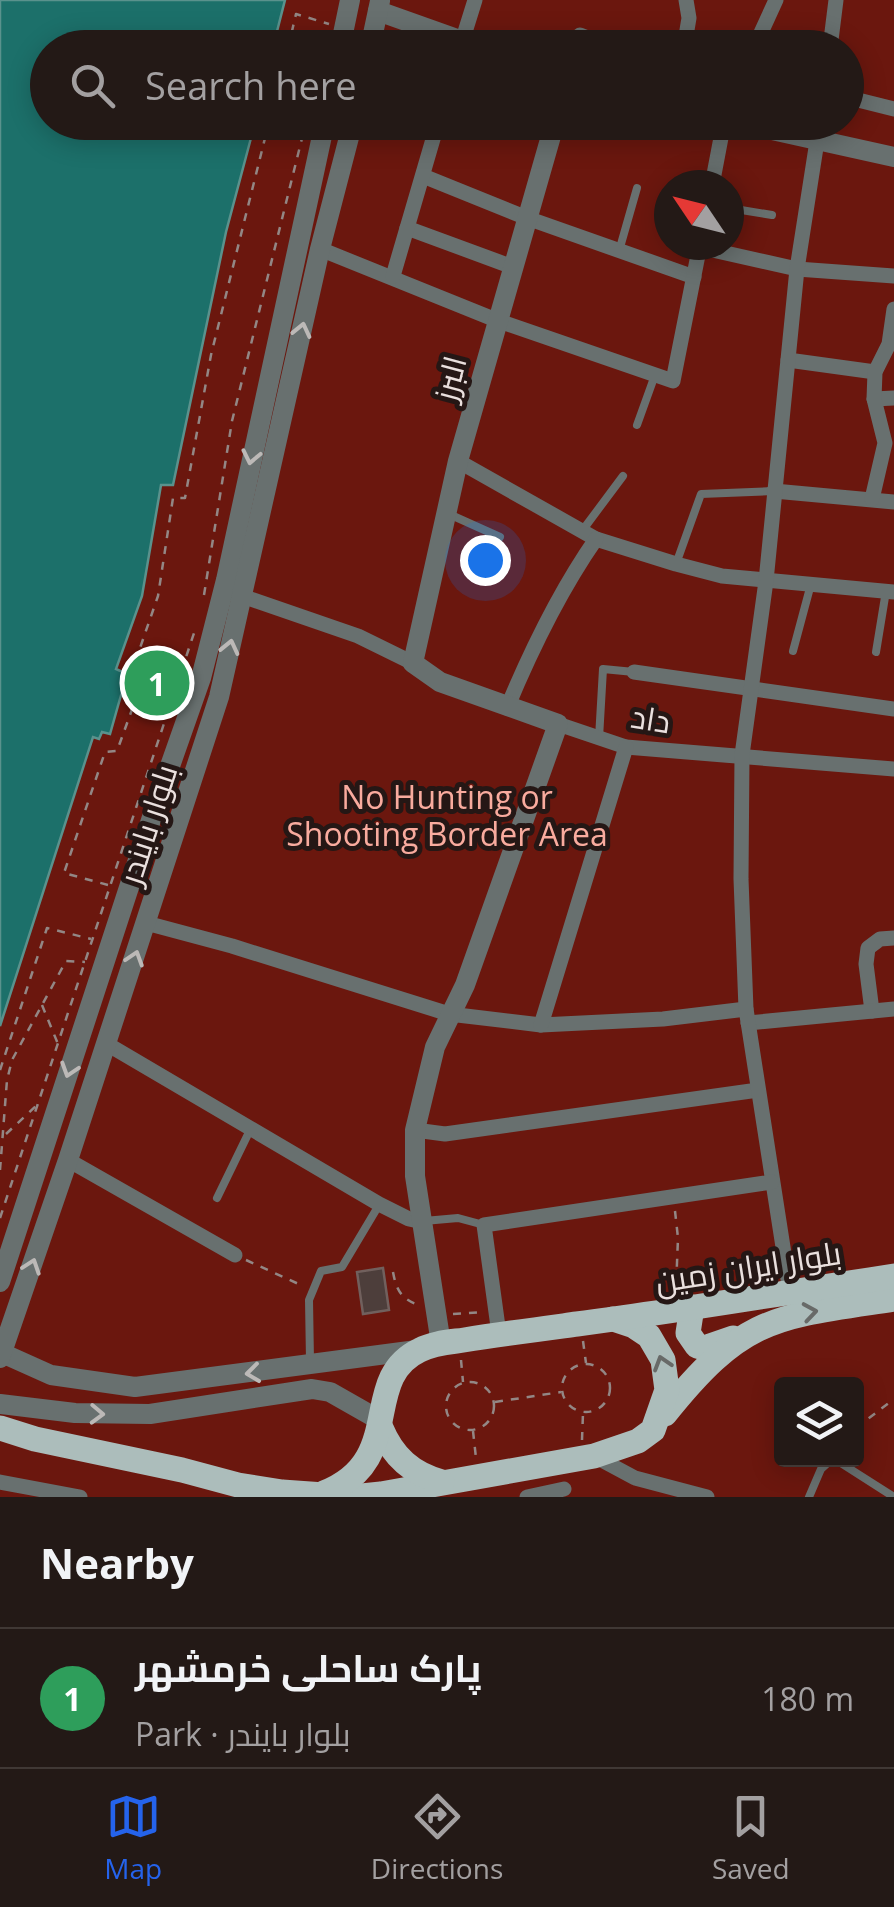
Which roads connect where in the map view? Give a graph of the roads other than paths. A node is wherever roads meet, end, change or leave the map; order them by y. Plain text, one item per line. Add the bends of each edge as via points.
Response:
1 (350, 0) edge
2 (474, 0) edge
3 (686, 0) edge
4 (776, 0) edge
5 (836, 0) edge
6 (379, 5) edge
7 (344, 30) edge
8 (374, 30) edge
9 (435, 30) edge
10 (470, 30) edge
11 (686, 30) edge
12 (762, 30) edge
13 (832, 30) edge
14 (864, 102) edge
15 (894, 109) edge
16 (321, 140) edge
17 (348, 140) edge
18 (433, 140) edge
19 (550, 140) edge
20 (721, 140) edge
21 (818, 140) edge
22 (845, 140) edge
23 (894, 157) edge
24 (715, 170) edge
25 (423, 176) junction
26 (636, 188) dead end
27 (744, 211) edge
28 (772, 216) dead end
29 (527, 218) junction
30 (407, 228) junction
31 (320, 249) junction
32 (618, 251) junction
33 (744, 256) edge
34 (697, 260) edge
35 (512, 266) junction
36 (797, 269) junction
37 (392, 276) junction
38 (894, 276) edge
39 (694, 277) junction
40 (287, 287) junction
41 (310, 292) junction
42 (894, 309) edge
43 (496, 320) junction
44 (788, 360) junction
45 (875, 372) junction
46 (655, 375) junction
47 (894, 398) edge
48 (874, 399) junction
49 (637, 425) dead end
50 (889, 444) edge
51 (458, 462) junction
52 (623, 476) dead end
53 (774, 491) junction
54 (872, 499) junction
55 (894, 502) edge
56 (446, 513) junction
57 (589, 535) junction
58 (500, 538) dead end
59 (676, 564) junction
60 (766, 581) junction
61 (811, 584) junction
62 (890, 592) edge
63 (242, 596) junction
64 (793, 651) dead end
65 (876, 652) dead end
66 (414, 658) junction
67 (634, 672) joint
68 (750, 688) junction
69 (506, 708) junction
70 (894, 709) edge
71 (558, 724) junction
72 (599, 738) junction
73 (626, 747) junction
74 (742, 755) junction
75 (894, 769) edge
76 (146, 923) junction
77 (894, 938) edge
78 (894, 1009) edge
79 (872, 1012) junction
80 (449, 1014) junction
81 (747, 1016) junction
82 (541, 1024) junction
83 (106, 1044) junction
84 (758, 1090) junction
85 (250, 1128) junction
86 (415, 1130) junction
87 (68, 1160) junction
88 (772, 1182) junction
89 (217, 1198) dead end
90 (380, 1204) junction
91 (423, 1222) junction
92 (484, 1225) junction
93 (235, 1254) road end
94 (894, 1276) edge
95 (0, 1282) edge
96 (790, 1292) junction
97 (894, 1299) edge
98 (685, 1308) junction
99 (613, 1319) junction
100 (498, 1334) junction
101 (744, 1334) junction
102 (440, 1347) junction
103 (1, 1356) edge
104 (310, 1366) junction
105 (0, 1404) edge
106 (381, 1425) junction
107 (0, 1428) edge
108 (653, 1430) junction
109 (592, 1450) junction
110 (567, 1460) junction
111 (824, 1467) edge
112 (845, 1467) edge
113 (0, 1482) edge
114 (447, 1483) junction
115 (564, 1493) edge
116 (320, 1495) edge
117 (894, 1496) edge
118 (80, 1497) edge
119 (527, 1497) edge
120 (707, 1497) edge
121 (809, 1497) edge

1 - 7 street
2 - 10 street
3 - 11 street
4 - 12 street
5 - 13 street
6 - 8 street
6 - 9 street
14 - 15 street
16 - 40 street, بلوار بایندر
17 - 31 street, بلوار بایندر
18 - 25 street
19 - 29 street, البرز
20 - 24 street
21 - 36 street
22 - 23 street
25 - 29 street
25 - 30 street
26 - 32 lane
27 - 28 lane
29 - 32 street
29 - 35 street, البرز
30 - 35 street
30 - 37 street
31 - 37 street
31 - 41 street, بلوار بایندر
32 - 39 street
33 - 36 street
34 - 39 street
35 - 43 street, البرز
36 - 38 street
36 - 44 street
37 - 43 street
39 - 46 street via 674,381
40 - 41 street
40 -> 95 street, بلوار بایندر via 201,678
63 -> 41 street, بلوار بایندر
42 - 45 street via 889,344
43 - 46 street
43 - 51 street, البرز
44 - 45 street
44 - 53 street
45 - 48 street
46 - 49 lane
47 - 48 street
48 - 50 street
50 - 54 street
51 - 56 street, البرز
51 - 57 street
52 - 57 lane
53 - 54 street
53 - 59 lane via 701,494
53 - 60 street
54 - 55 street
56 - 58 lane
56 - 66 street, البرز
57 - 59 street
57 - 69 street
59 - 60 street
60 - 61 street
60 - 68 street
61 - 62 street
61 - 64 lane
62 - 65 lane
63 - 66 street, داد
76 -> 63 street, بلوار بایندر via 219,697
66 - 69 street, داد via 440,682
67 - 68 street
67 - 72 lane via 604,669
68 - 70 street
68 - 74 street
69 - 71 street, داد
71 - 72 street, داد
71 - 80 street
72 - 73 street, داد
73 - 74 street, داد
73 - 82 street
74 - 75 street, داد
74 - 81 street
76 - 80 street
83 -> 76 street, بلوار بایندر
77 - 79 street via 868,948
78 - 79 street
79 - 81 street
80 - 82 street
80 - 86 street
81 - 82 street
81 - 84 street
83 - 85 street
83 - 87 street, بلوار بایندر
84 - 86 street via 445,1134
84 - 88 street
85 - 89 lane
85 - 90 street
86 - 91 street
87 - 93 street
103 -> 87 street, بلوار بایندر
88 - 92 street
88 - 96 street
90 - 91 street
90 - 104 lane via 342,1267 321,1271 309,1300
91 - 92 lane via 458,1218
91 - 102 street
92 - 100 street
94 - 96 main road, بلوار ایران زمین
96 - 98 main road, بلوار ایران زمین
101 -> 97 main road, بلوار ایران زمین via 789,1315
98 - 99 main road, بلوار ایران زمین
98 - 101 main road via 696,1346
99 - 100 main road, بلوار ایران زمین
108 -> 99 main road via 667,1390 663,1360 649,1336
100 - 102 main road, بلوار ایران زمین
101 - 108 main road, بلوار ایران زمین via 705,1366
102 - 104 street
102 - 106 main road via 393,1374
104 -> 103 street via 135,1386 51,1374
105 -> 106 street via 150,1414 312,1390 330,1392
106 - 114 main road via 388,1446 411,1470
106 - 116 main road via 364,1466
107 - 116 main road via 238,1485
108 - 109 main road via 638,1442
109 - 110 main road
109 - 120 street via 635,1478
110 - 114 main road
110 - 115 street
111 - 121 lane
112 - 117 lane
113 - 118 street
114 - 116 main road
115 - 119 street

